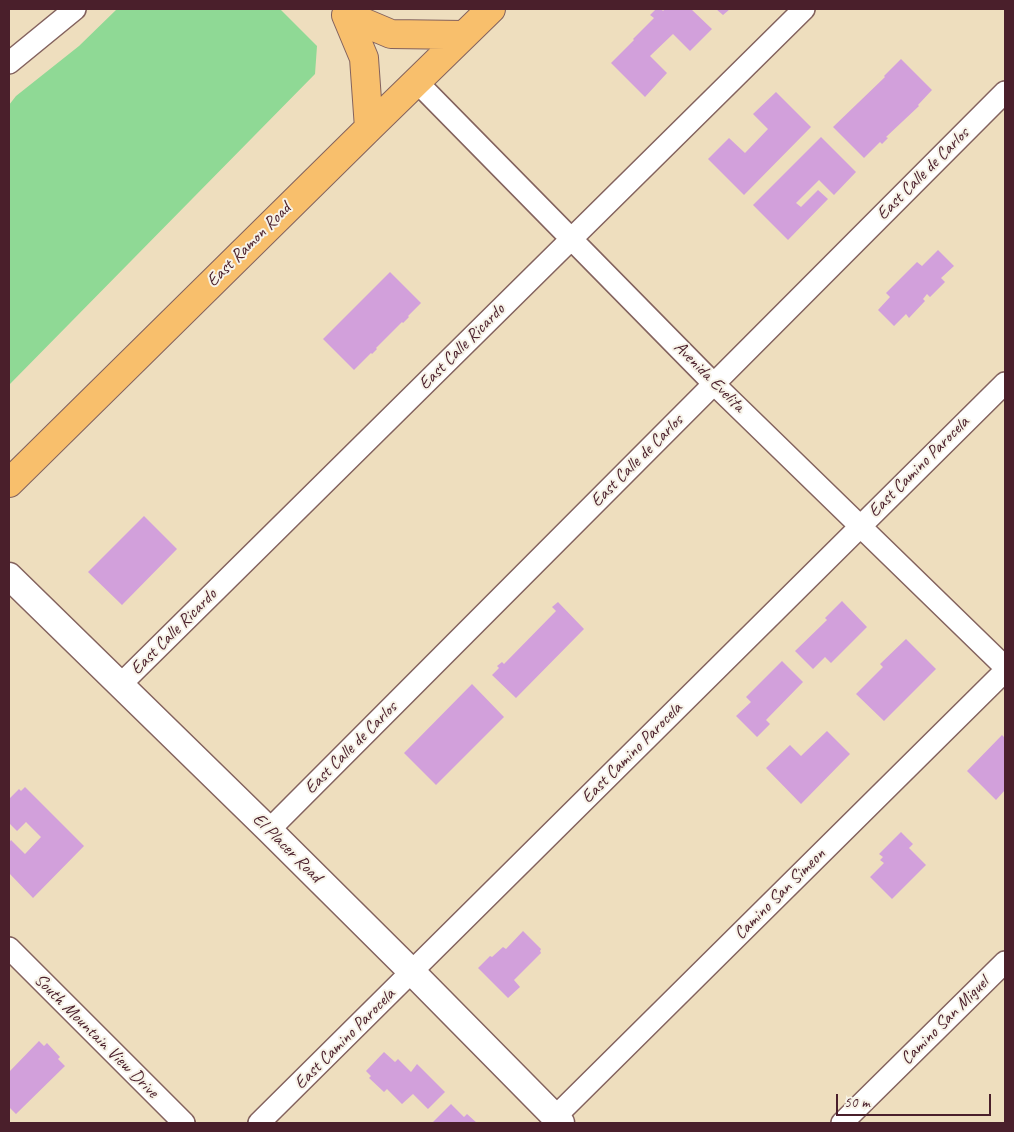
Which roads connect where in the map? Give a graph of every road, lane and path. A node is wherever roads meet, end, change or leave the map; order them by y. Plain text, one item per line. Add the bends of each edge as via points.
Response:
1 (75, 9) edge
2 (491, 9) edge
3 (804, 9) edge
4 (343, 12) edge
5 (464, 35) junction
6 (9, 64) edge
7 (416, 82) junction
8 (1005, 92) edge
9 (369, 128) junction
10 (572, 238) junction
11 (1005, 383) edge
12 (714, 384) junction
13 (9, 483) edge
14 (861, 525) junction
15 (9, 576) edge
16 (1005, 667) edge
17 (1005, 671) edge
18 (120, 685) junction
19 (269, 830) junction
20 (9, 948) edge
21 (1005, 962) edge
22 (412, 972) junction
23 (558, 1120) edge
24 (184, 1123) edge
25 (259, 1123) edge
26 (842, 1123) edge

1 - 6 street
2 - 5 main road, East Ramon Road
3 - 10 street, East Calle Ricardo
4 - 5 main road via 391,34
4 - 9 main road via 364,58
5 - 7 main road, East Ramon Road
7 - 9 main road, East Ramon Road
7 - 10 street, Avenida Evelita
8 - 12 street, East Calle de Carlos
9 - 13 main road, East Ramon Road
10 - 12 street, Avenida Evelita
10 - 18 street, East Calle Ricardo
11 - 14 street, East Camino Parocela
12 - 14 street, Avenida Evelita
12 - 19 street, East Calle de Carlos
14 - 16 street, Avenida Evelita
14 - 22 street, East Camino Parocela
15 - 18 street, El Placer Road
17 - 23 street, Camino San Simeon
18 - 19 street, El Placer Road
19 - 22 street, El Placer Road
20 - 24 street, South Mountain View Drive
21 - 26 street, Camino San Miguel
22 - 23 street, El Placer Road
22 - 25 street, East Camino Parocela

